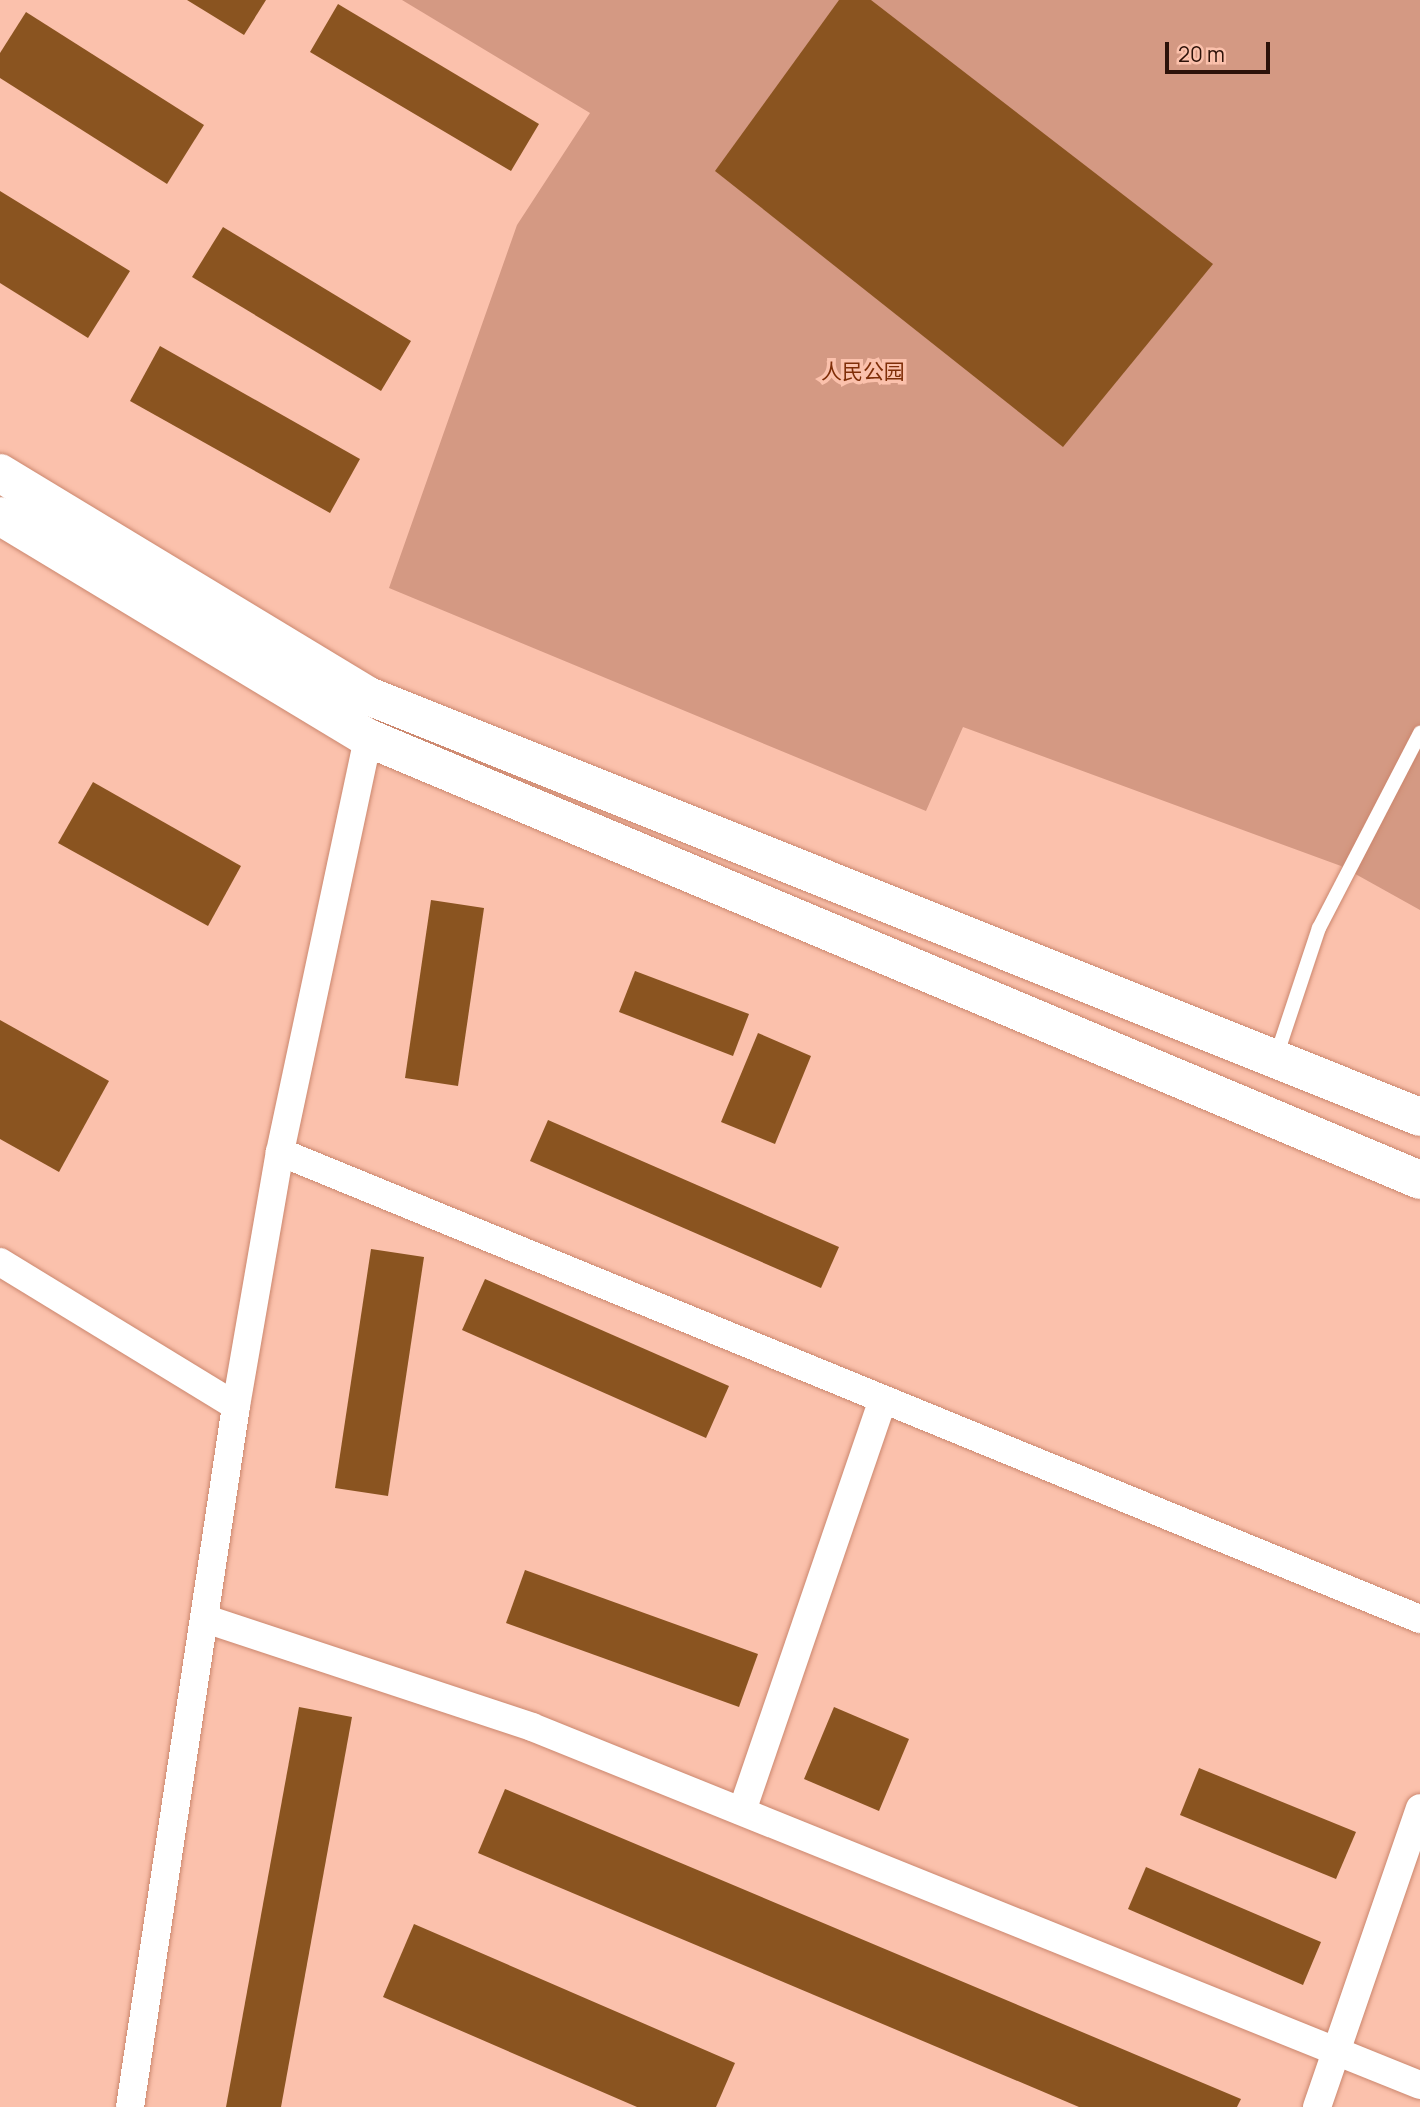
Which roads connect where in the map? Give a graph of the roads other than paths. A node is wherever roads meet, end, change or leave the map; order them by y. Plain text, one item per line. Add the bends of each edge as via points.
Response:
1 (0, 473) edge
2 (0, 516) edge
3 (1420, 733) edge
4 (368, 738) junction
5 (1276, 1058) junction
6 (1420, 1117) edge
7 (281, 1152) junction
8 (1420, 1180) edge
9 (0, 1262) edge
10 (882, 1401) junction
11 (236, 1406) junction
12 (206, 1619) junction
13 (1420, 1619) edge
14 (1420, 1808) edge
15 (742, 1811) junction
16 (1333, 2051) junction
17 (1420, 2085) edge
18 (130, 2107) edge
19 (1317, 2107) edge

1 - 5 main road via 366,695
2 - 4 main road
3 - 5 lane via 1320,928
4 - 7 street
4 - 8 main road
5 - 6 main road
7 - 10 street
7 - 11 street
9 - 11 street
10 - 13 street
10 - 15 street
11 - 12 street
12 - 15 street via 532,1727
12 - 18 street
14 - 16 street
15 - 16 street
16 - 17 street
16 - 19 street

